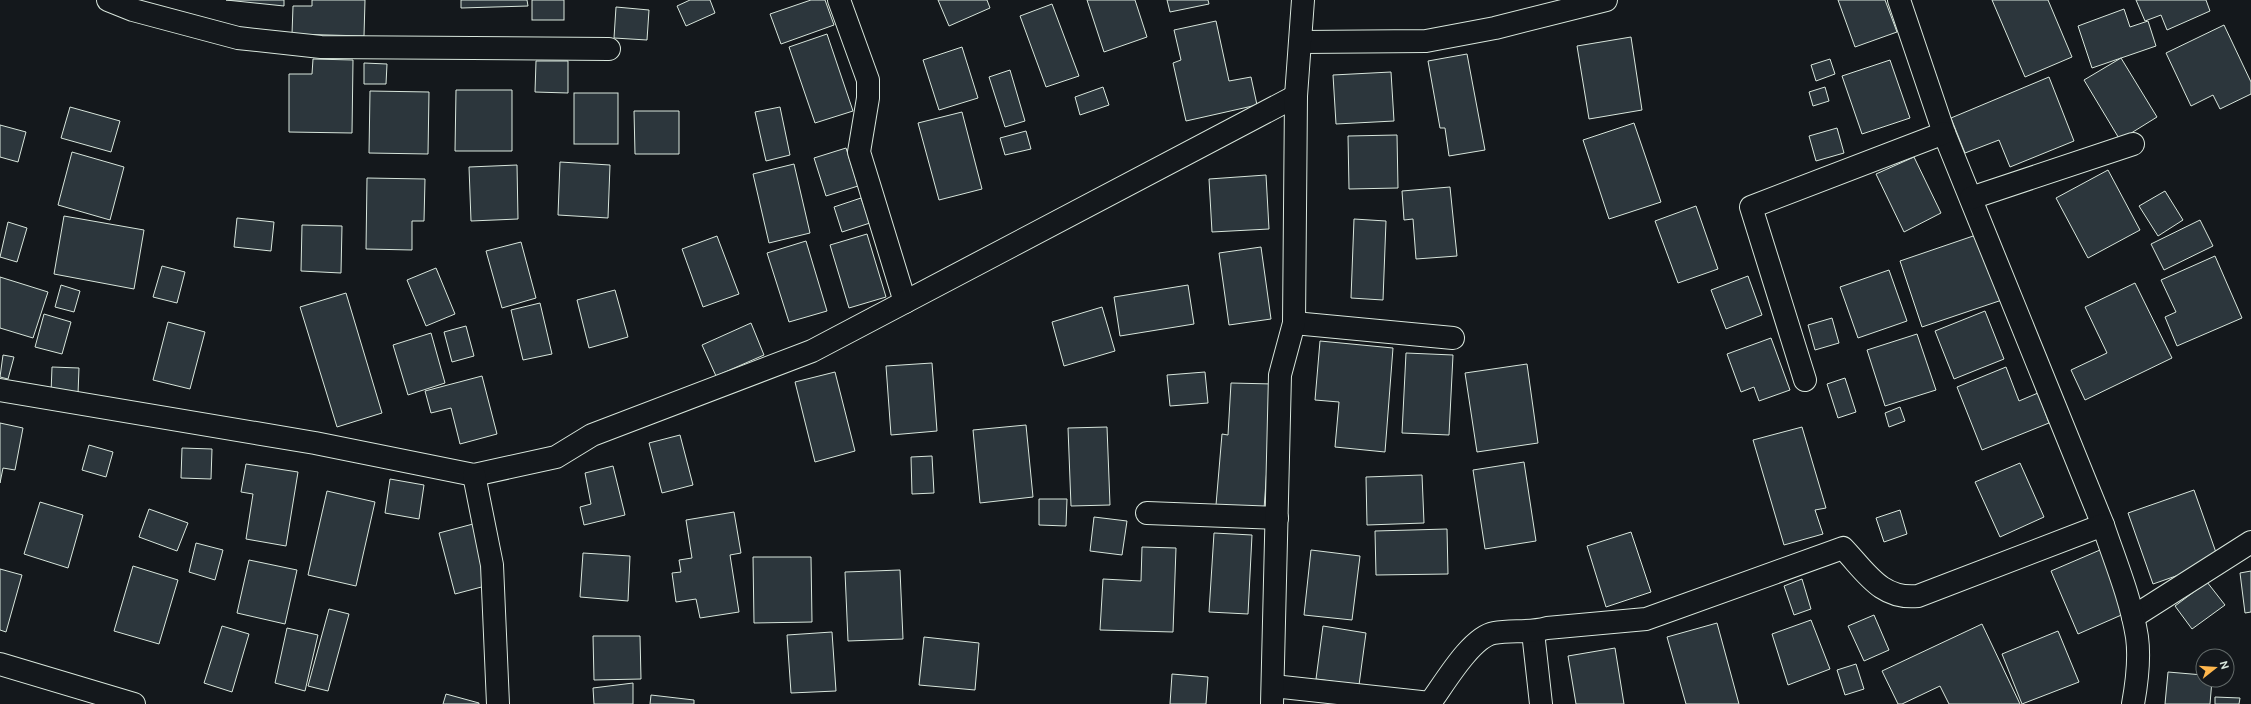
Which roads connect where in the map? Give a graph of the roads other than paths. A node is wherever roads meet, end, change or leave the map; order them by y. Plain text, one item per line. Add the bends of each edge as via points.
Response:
1 (108, 0) edge
2 (839, 0) edge
3 (1303, 0) edge
4 (1606, 0) edge
5 (1899, 0) edge
6 (1302, 42) junction
7 (609, 49) dead end
8 (1296, 96) junction
9 (1944, 133) junction
10 (2133, 144) dead end
11 (1971, 198) junction
12 (905, 302) junction
13 (1294, 323) junction
14 (1453, 338) dead end
15 (1805, 380) dead end
16 (0, 390) edge
17 (474, 475) junction
18 (1147, 513) dead end
19 (1277, 518) junction
20 (2103, 525) junction
21 (2251, 542) edge
22 (2133, 617) junction
23 (1533, 632) junction
24 (0, 664) edge
25 (1273, 695) edge
26 (134, 704) edge
27 (498, 704) edge
28 (1541, 704) edge
29 (2133, 704) edge

1 - 7 street via 133,10 238,38 321,47
2 - 12 street via 868,80 868,98 859,152
3 - 6 street
4 - 6 street via 1495,28 1426,41
5 - 9 street
6 - 8 street
8 - 12 street
8 - 13 street
9 - 11 street
9 - 15 street via 1751,207
10 - 11 street
11 - 20 street
12 - 17 street via 812,351 592,435 556,457
13 - 14 street
13 - 19 street via 1280,375
16 - 17 street via 315,443
17 - 27 street via 492,565
18 - 19 street
19 - 25 street
20 - 22 street
20 - 23 street via 1918,596 1896,596 1885,591 1843,548 1646,619 1547,628
21 - 22 street
22 - 29 street via 2138,658
23 - 25 street via 1493,633 1471,647 1430,703
23 - 28 street
24 - 26 street

